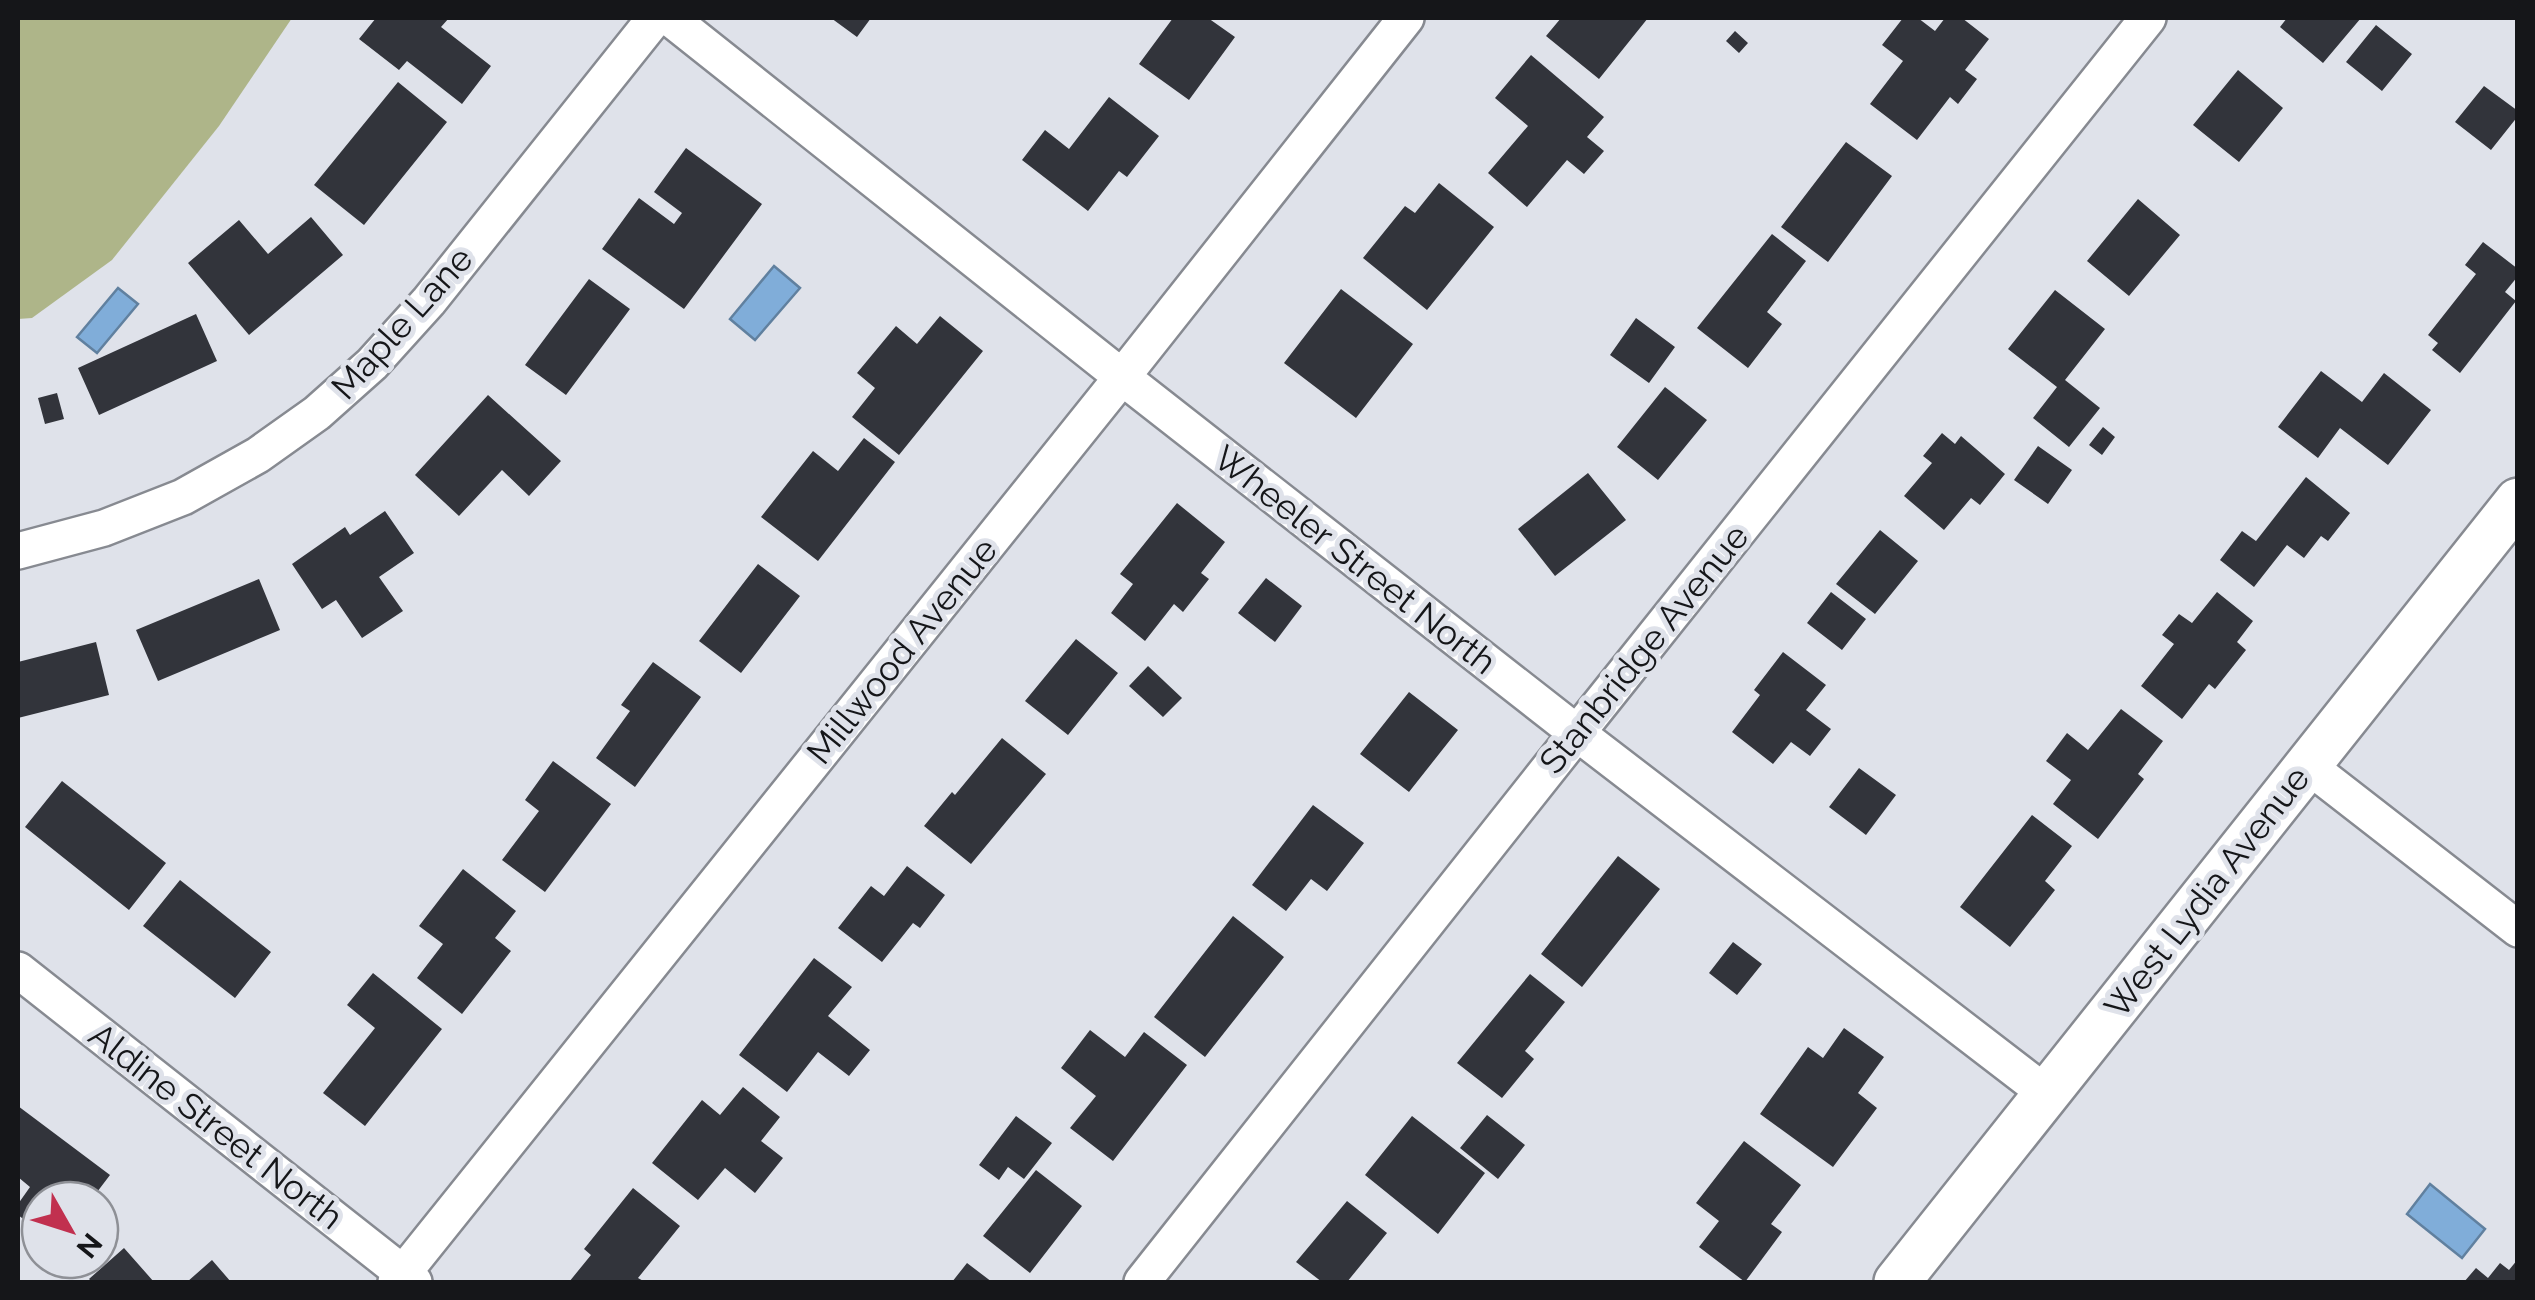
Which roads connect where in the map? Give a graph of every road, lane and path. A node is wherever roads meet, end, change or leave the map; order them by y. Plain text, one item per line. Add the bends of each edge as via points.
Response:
1 (654, 18) edge
2 (670, 18) edge
3 (1406, 18) edge
4 (2148, 18) edge
5 (1122, 378) junction
6 (2518, 501) edge
7 (18, 550) edge
8 (1577, 733) junction
9 (2308, 765) junction
10 (2518, 929) edge
11 (18, 970) edge
12 (2047, 1094) junction
13 (404, 1280) edge
14 (1142, 1282) edge
15 (1896, 1282) edge

1 - 7 street, Maple Lane via 429,301 317,413 183,497 104,528
2 - 5 street, Wheeler Street North
3 - 5 street, Millwood Avenue
4 - 8 street, Stanbridge Avenue
5 - 8 street, Wheeler Street North
5 - 13 street, Millwood Avenue
6 - 9 street, West Lydia Avenue
8 - 12 street, Wheeler Street North
8 - 14 street, Stanbridge Avenue
9 - 10 street
9 - 12 street, West Lydia Avenue
11 - 13 street, Aldine Street North
12 - 15 street, West Lydia Avenue

